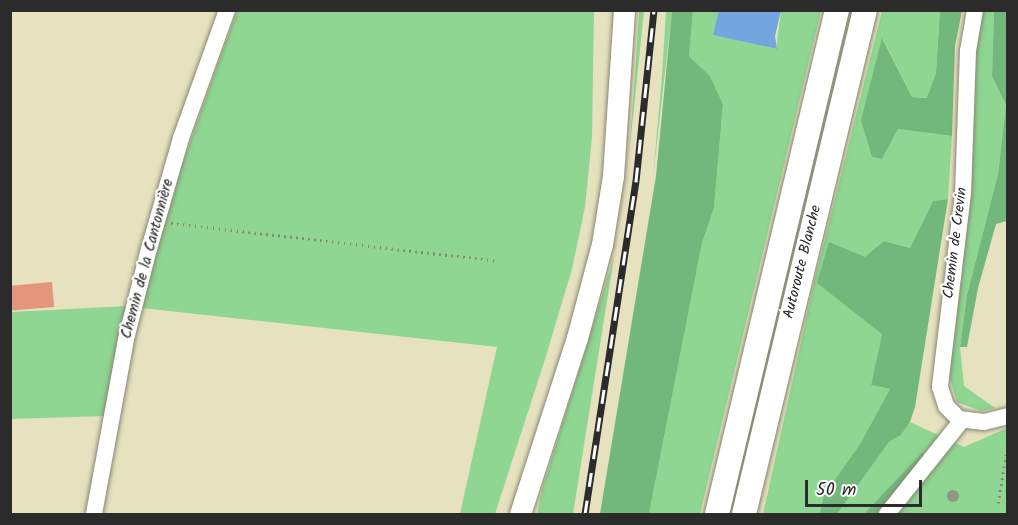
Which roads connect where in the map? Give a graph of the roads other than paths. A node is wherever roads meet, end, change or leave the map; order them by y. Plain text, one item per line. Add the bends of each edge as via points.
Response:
1 (226, 10) edge
2 (624, 10) edge
3 (837, 10) edge
4 (865, 10) edge
5 (975, 10) edge
6 (1008, 416) edge
7 (962, 420) junction
8 (94, 514) edge
9 (520, 514) edge
10 (717, 514) edge
11 (744, 514) edge
12 (887, 514) edge

1 - 8 street, Chemin de la Cantonnière via 157,221 128,334
2 - 9 main road via 613,176 602,244 577,338
3 - 10 highway, Autoroute Blanche
4 - 11 highway, Autoroute Blanche
5 - 7 street, Chemin de Crevin via 968,51 963,193 940,371 943,400
6 - 7 street via 984,422
7 - 12 street

